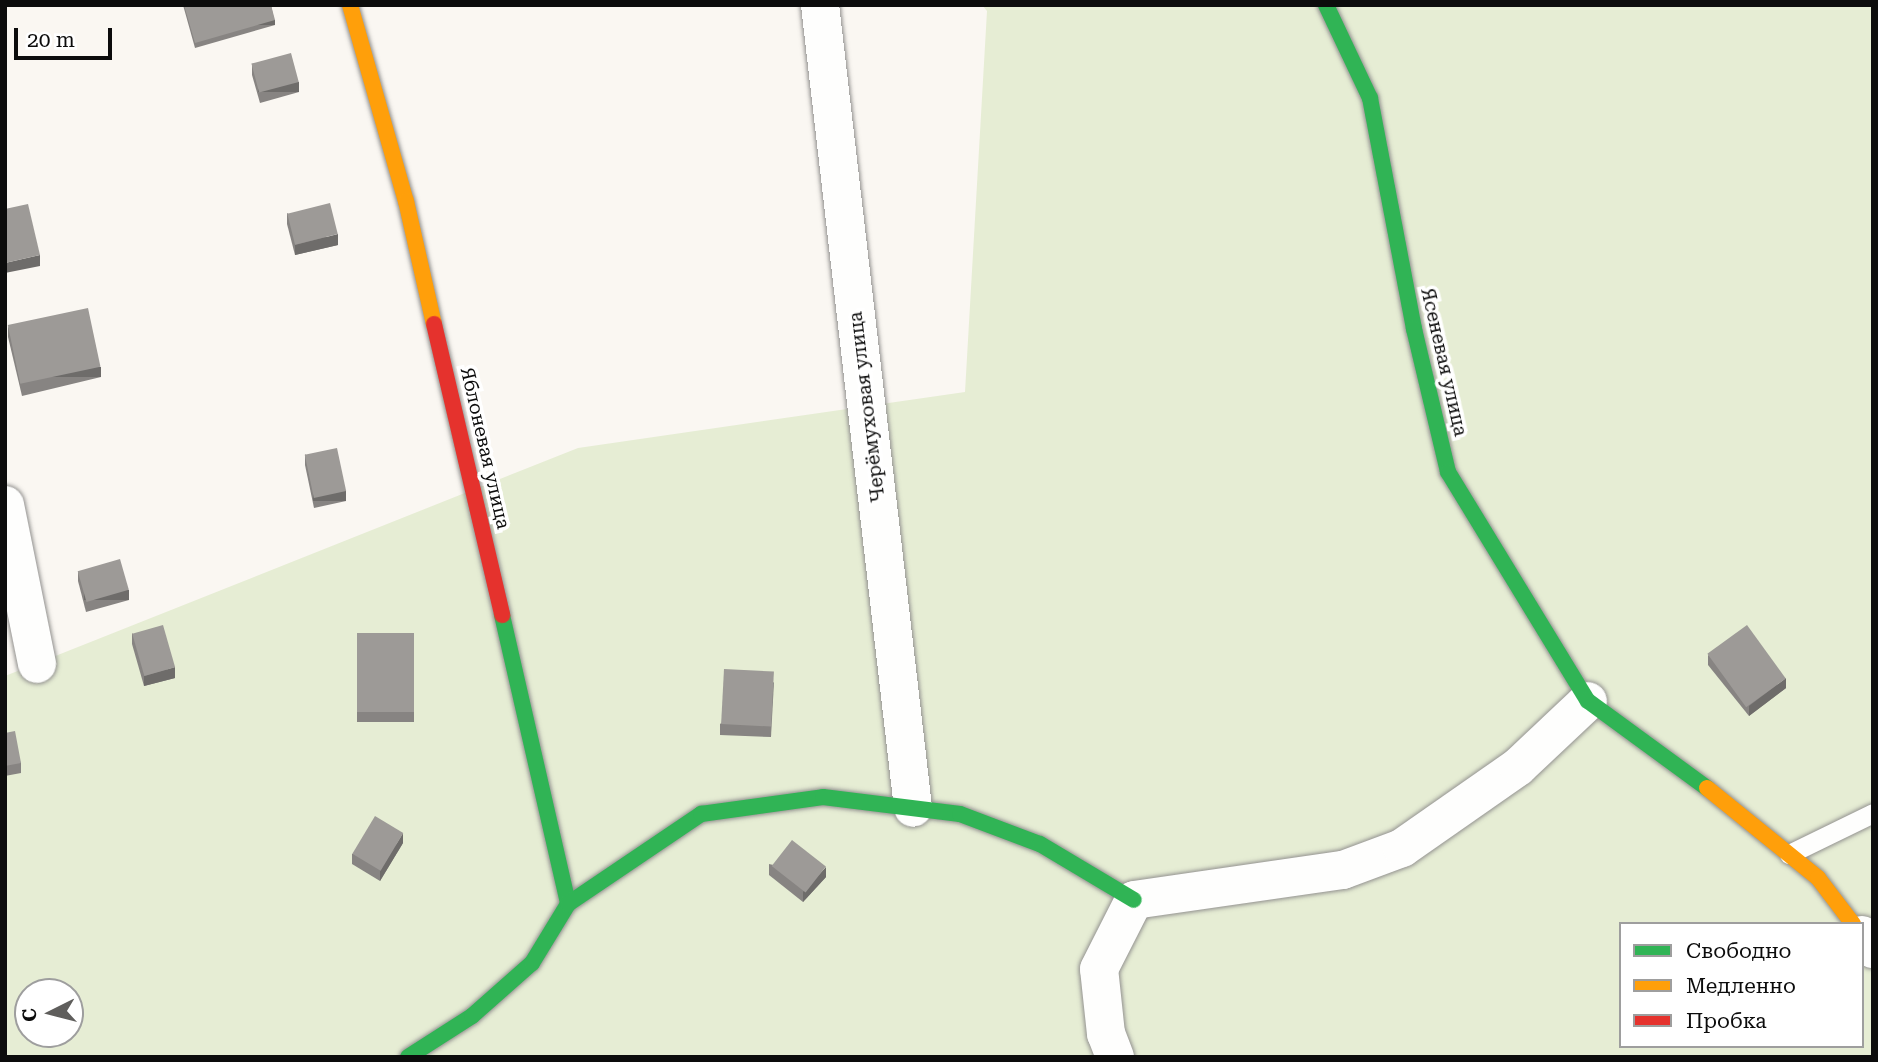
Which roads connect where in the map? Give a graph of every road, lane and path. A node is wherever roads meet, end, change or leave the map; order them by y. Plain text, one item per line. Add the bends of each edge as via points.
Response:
1 (350, 5) edge
2 (820, 5) edge
3 (1326, 5) edge
4 (5, 505) edge
5 (37, 664) dead end
6 (1588, 701) junction
7 (913, 808) junction
8 (1873, 813) edge
9 (1789, 854) junction
10 (1134, 900) junction
11 (568, 904) junction
12 (1851, 922) edge
13 (408, 1057) edge
14 (1115, 1057) edge

1 - 11 street, Яблоневая улица via 406,201
2 - 7 street, Черёмуховая улица
3 - 6 street, Ясеневая улица via 1370,98 1414,329 1448,472
4 - 5 street
6 - 9 street via 1667,755
6 - 10 street via 1518,767 1402,848 1343,870
7 - 10 street via 960,814 1040,844
7 - 11 street via 823,797 701,814
8 - 9 lane
9 - 12 street via 1818,878
10 - 14 street via 1099,969 1106,1034
11 - 13 street via 532,963 472,1016

